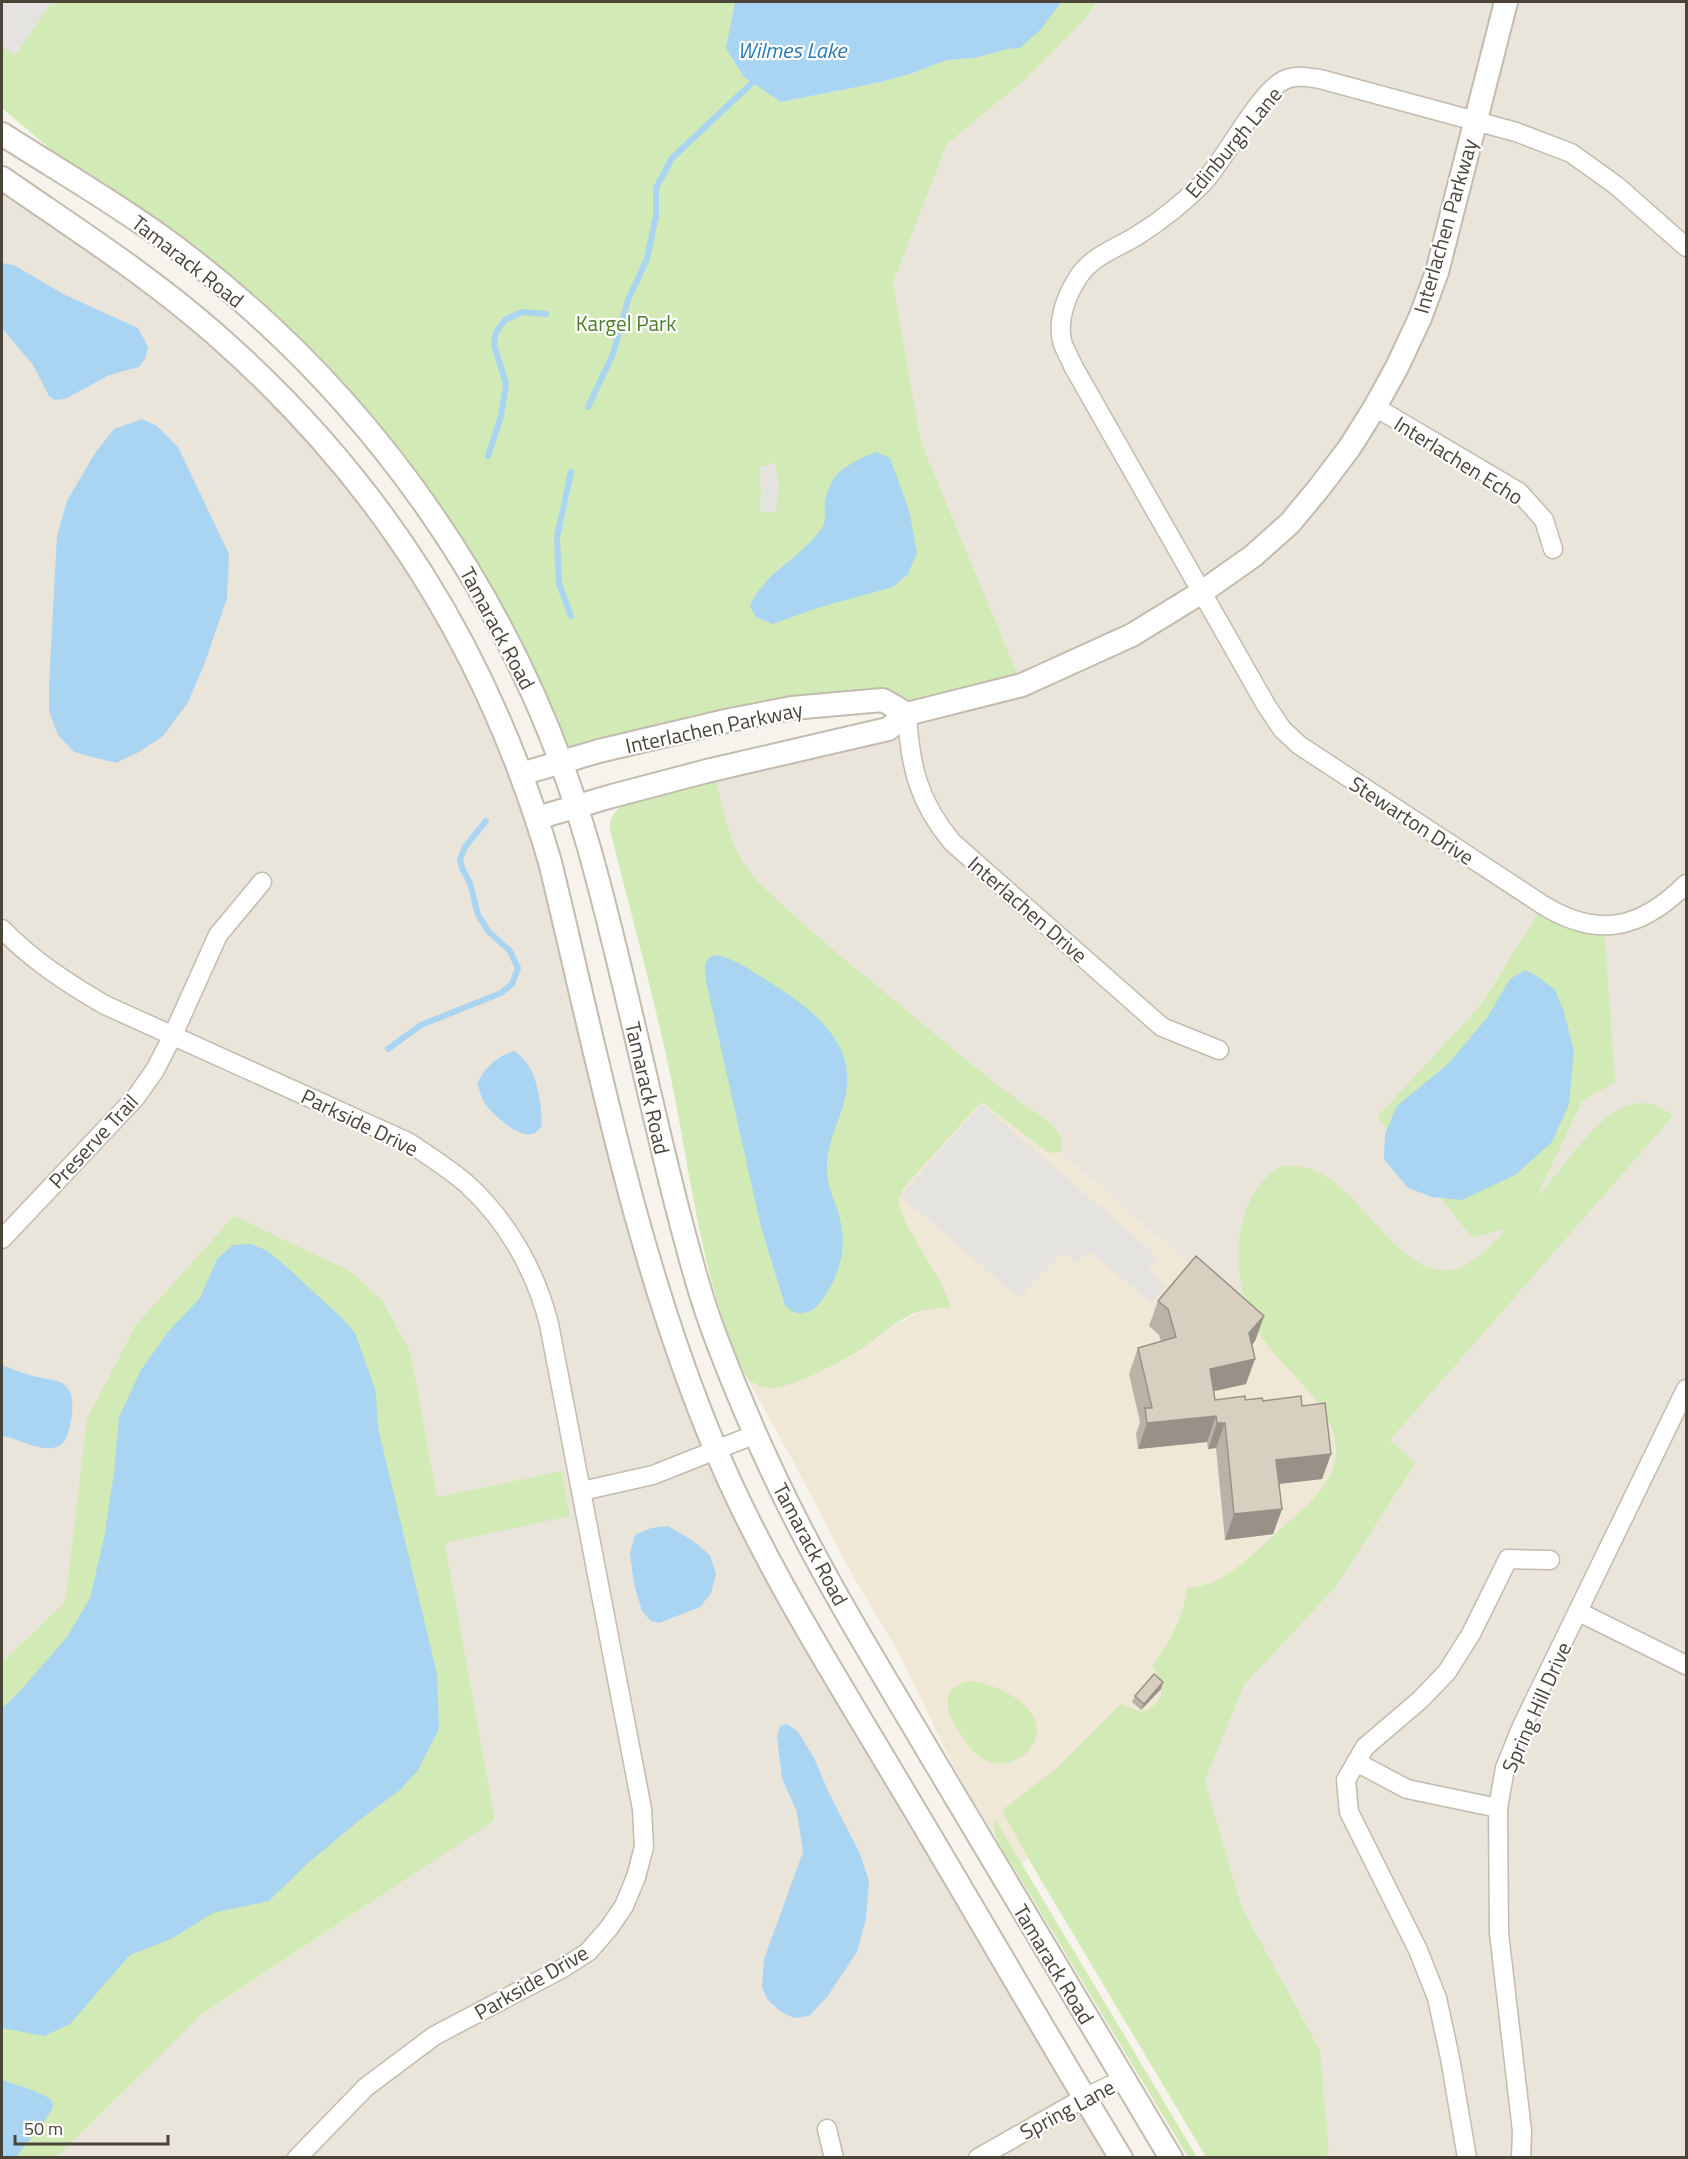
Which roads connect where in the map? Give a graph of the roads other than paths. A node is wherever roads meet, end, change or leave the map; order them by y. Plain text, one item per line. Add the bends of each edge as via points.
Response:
1 (1506, 2) edge
2 (1474, 122) junction
3 (2, 134) edge
4 (2, 178) edge
5 (1686, 247) edge
6 (1375, 407) junction
7 (1553, 549) dead end
8 (1202, 592) junction
9 (907, 714) junction
10 (562, 762) junction
11 (521, 774) junction
12 (576, 806) junction
13 (537, 818) junction
14 (262, 882) dead end
15 (1686, 884) edge
16 (2, 929) edge
17 (172, 1035) junction
18 (1219, 1050) dead end
19 (2, 1239) edge
20 (1686, 1389) edge
21 (756, 1434) junction
22 (716, 1450) junction
23 (582, 1491) junction
24 (1550, 1560) dead end
25 (1579, 1612) junction
26 (1686, 1665) edge
27 (1356, 1762) junction
28 (1498, 1808) junction
29 (1124, 2079) junction
30 (1084, 2098) junction
31 (827, 2129) dead end
32 (297, 2157) edge
33 (834, 2157) edge
34 (978, 2157) edge
35 (1121, 2157) edge
36 (1171, 2157) edge
37 (1467, 2157) edge
38 (1521, 2157) edge

1 - 2 street, Interlachen Parkway
2 - 5 street, Edinburgh Lane via 1516,132 1571,153 1610,181
2 - 6 street, Interlachen Parkway via 1437,272 1402,358
2 - 8 street, Edinburgh Lane via 1320,79 1302,76 1284,80 1271,90 1198,188 1162,219 1096,258 1074,284 1062,315 1062,340 1073,366
3 - 10 street, Tamarack Road via 163,238 277,333 341,397 378,439 436,519 487,599 527,677
4 - 11 street, Tamarack Road via 140,273 213,332 280,394 343,463 399,537 449,617 488,693
6 - 7 street, Interlachen Echo via 1519,492 1544,520
6 - 8 street, Interlachen Parkway via 1350,447 1290,523 1253,556
8 - 9 street, Interlachen Parkway via 1132,635 1022,685
8 - 15 street, Stewarton Drive via 1266,705 1299,746 1551,910 1581,923 1618,924 1658,908
9 - 10 street, Interlachen Parkway via 883,700 792,708
9 - 12 street, Interlachen Parkway via 888,729
9 - 18 street, Interlachen Drive via 909,754 922,795 936,823 952,842 1162,1027
10 - 11 street, Interlachen Parkway
10 - 12 street, Tamarack Road
11 - 13 street, Tamarack Road
12 - 13 street, Interlachen Parkway
12 - 21 street, Tamarack Road via 599,885 689,1256 715,1336
13 - 22 street, Tamarack Road via 650,1266
14 - 17 street via 218,936
16 - 17 street, Parkside Drive via 68,984
17 - 19 street, Preserve Trail via 136,1097
17 - 23 street, Parkside Drive via 408,1142 443,1165 488,1206 509,1232 543,1298
20 - 25 street, Spring Hill Drive
21 - 22 street
21 - 29 street, Tamarack Road via 827,1579
22 - 23 street via 653,1475
22 - 30 street, Tamarack Road via 769,1559 819,1649
23 - 32 street, Parkside Drive via 642,1809 644,1847 624,1906 588,1952 434,2036 366,2087
24 - 27 street via 1508,1559 1471,1634 1447,1672 1365,1747
25 - 26 street
25 - 28 street, Spring Hill Drive via 1522,1726 1505,1768
27 - 28 street via 1407,1789
27 - 37 street via 1347,1780 1349,1812 1418,1950 1437,1998
28 - 38 street, Spring Hill Drive via 1499,1933 1522,2131
29 - 30 street, Spring Lane
29 - 36 street, Tamarack Road
30 - 34 street, Spring Lane
30 - 35 street, Tamarack Road
31 - 33 street

